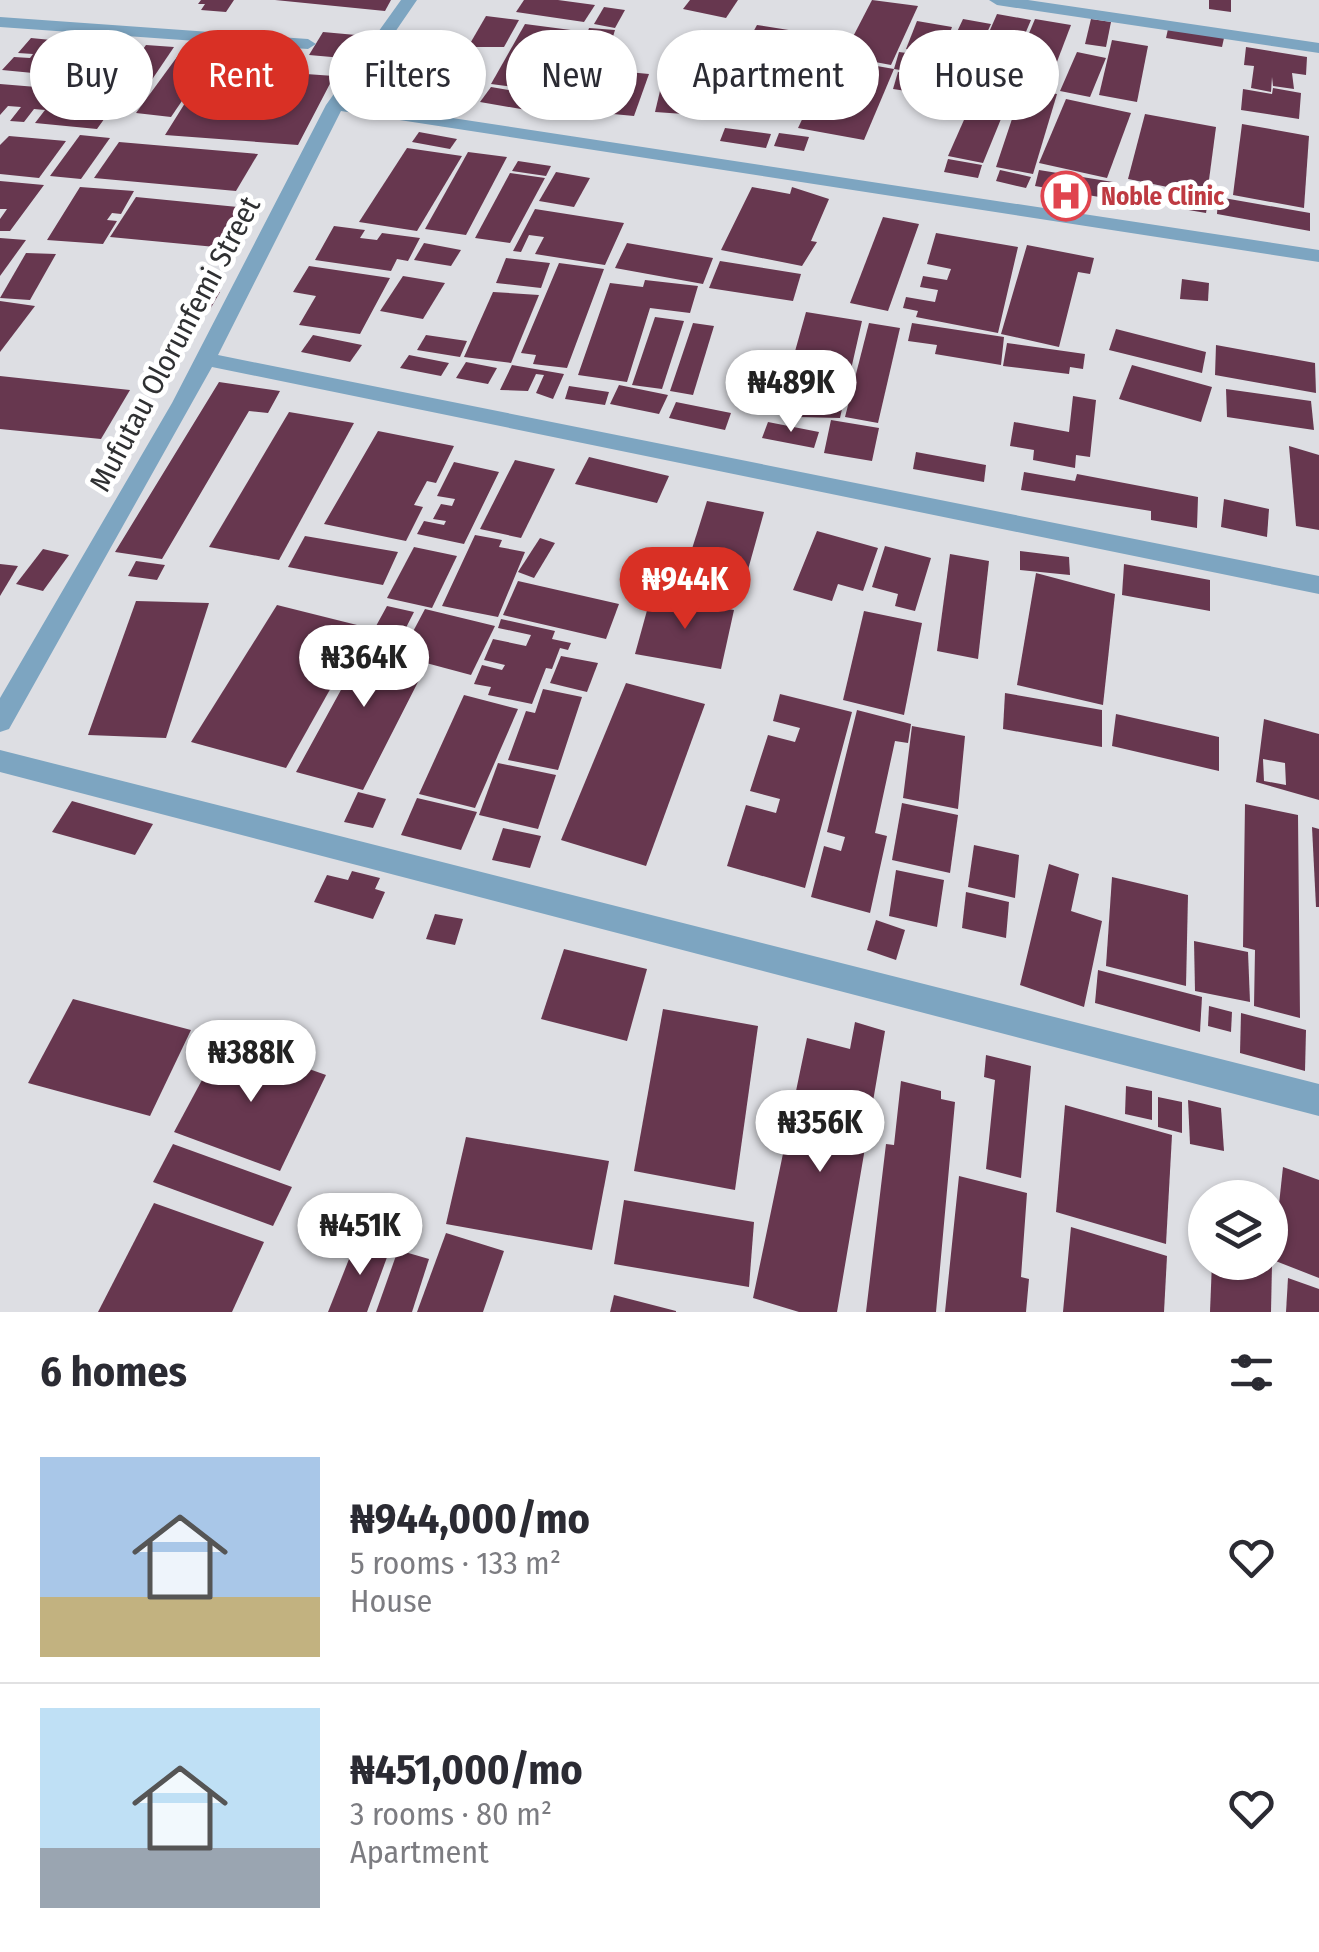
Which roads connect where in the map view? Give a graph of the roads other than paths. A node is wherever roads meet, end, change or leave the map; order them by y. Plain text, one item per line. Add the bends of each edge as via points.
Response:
1 (9, 0) edge
2 (409, 0) edge
3 (997, 0) edge
4 (0, 10) edge
5 (0, 22) edge
6 (385, 30) edge
7 (173, 34) edge
8 (1319, 48) edge
9 (329, 117) edge
10 (433, 120) edge
11 (1319, 256) edge
12 (205, 359) junction
13 (1319, 586) edge
14 (0, 721) edge
15 (0, 761) edge
16 (1319, 1100) edge

1 - 4 street
2 - 6 street, Mufutau Olorunfemi Street
3 - 8 street
5 - 7 street
9 - 12 street, Mufutau Olorunfemi Street
10 - 11 street
12 - 13 street
12 - 14 street, Mufutau Olorunfemi Street
15 - 16 street

